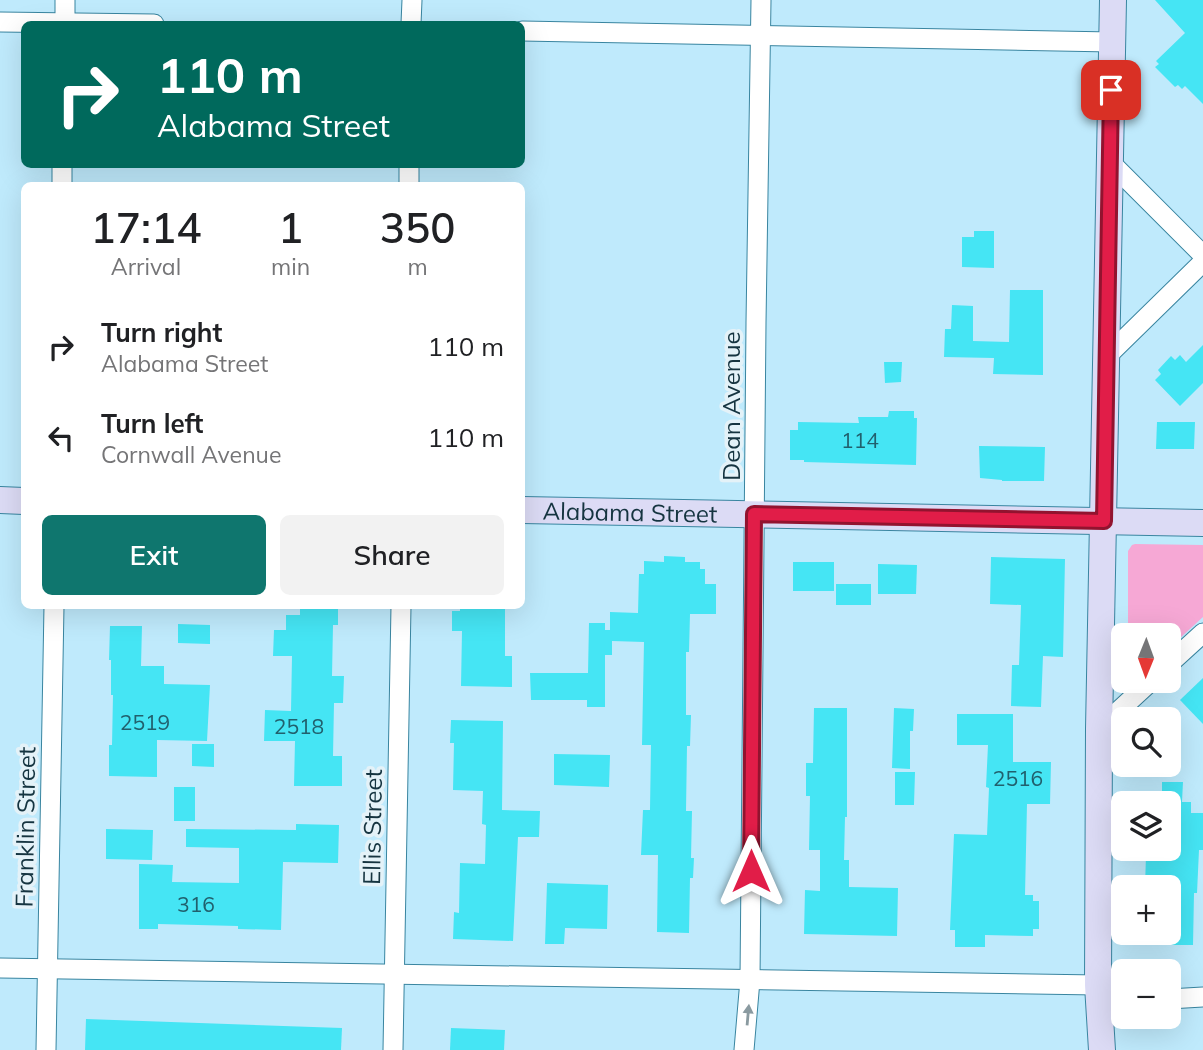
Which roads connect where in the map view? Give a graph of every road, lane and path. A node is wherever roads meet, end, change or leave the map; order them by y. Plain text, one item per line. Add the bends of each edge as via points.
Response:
1 (65, 0) edge
2 (412, 0) edge
3 (761, 0) edge
4 (1113, 0) edge
5 (65, 21) edge
6 (411, 21) edge
7 (0, 22) edge
8 (21, 23) edge
9 (525, 31) edge
10 (761, 36) junction
11 (1112, 42) junction
12 (1110, 162) junction
13 (1203, 255) edge
14 (1203, 262) edge
15 (1107, 356) junction
16 (0, 500) edge
17 (21, 501) edge
18 (525, 510) edge
19 (754, 514) junction
20 (1104, 521) junction
21 (1203, 523) edge
22 (54, 609) edge
23 (401, 609) edge
24 (1203, 633) edge
25 (1181, 653) edge
26 (1138, 693) edge
27 (1099, 729) junction
28 (0, 968) edge
29 (47, 969) junction
30 (394, 974) junction
31 (750, 980) junction
32 (1200, 993) edge
33 (1181, 997) edge
34 (1107, 999) edge
35 (46, 1050) edge
36 (393, 1050) edge
37 (744, 1050) edge
38 (1102, 1050) edge

1 - 5 street
2 - 6 street
3 - 10 street, Dean Avenue
4 - 11 main road
7 - 8 street
9 - 10 street
10 - 11 street
10 - 19 street, Dean Avenue
11 - 12 main road
12 - 13 street
12 - 15 main road
14 - 15 street
15 - 20 main road
16 - 17 main road
18 - 19 main road, Alabama Street
19 - 20 main road, Alabama Street
19 - 31 street, Dean Avenue
20 - 21 main road, Alabama Street
20 - 27 main road
22 - 29 street, Franklin Street
23 - 30 street, Ellis Street
24 - 25 street
26 - 27 street
27 - 34 main road
28 - 29 street
29 - 30 street
29 - 35 street, Franklin Street
30 - 31 street
30 - 36 street, Ellis Street
31 - 34 street
37 -> 31 street, Dean Avenue
32 - 33 street
34 - 38 main road

